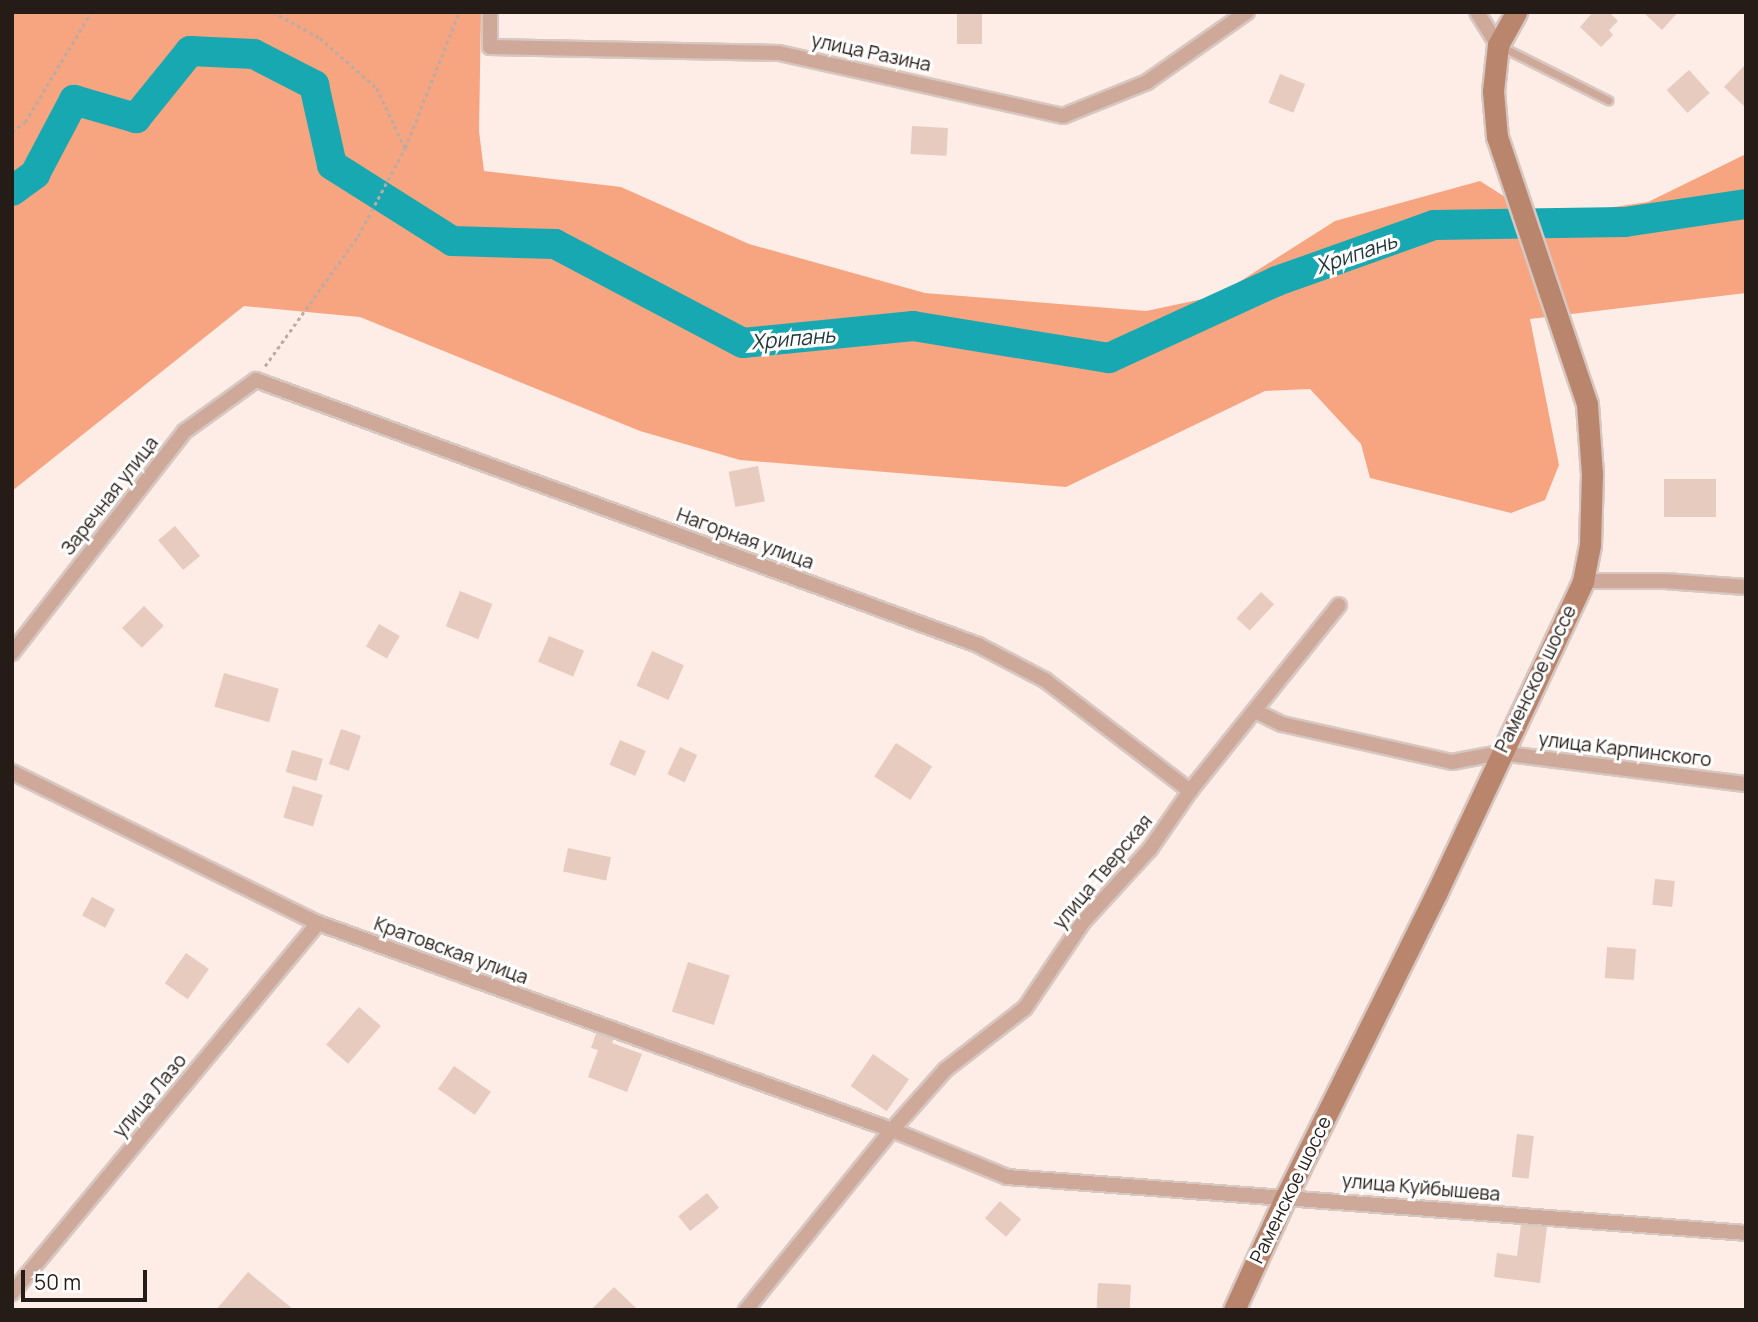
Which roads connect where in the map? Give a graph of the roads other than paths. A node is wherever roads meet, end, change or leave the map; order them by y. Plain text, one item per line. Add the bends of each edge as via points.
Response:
1 (490, 12) edge
2 (1247, 12) edge
3 (1477, 12) edge
4 (1516, 12) edge
5 (1498, 45) junction
6 (1608, 100) dead end
7 (256, 380) joint
8 (1583, 581) junction
9 (1746, 587) edge
10 (1339, 605) dead end
11 (12, 653) edge
12 (1255, 711) junction
13 (1500, 753) junction
14 (12, 772) edge
15 (1746, 784) edge
16 (1190, 791) junction
17 (318, 923) junction
18 (892, 1130) junction
19 (1286, 1196) junction
20 (1746, 1233) edge
21 (12, 1293) edge
22 (746, 1310) edge
23 (1234, 1310) edge

1 - 2 street, улица Разина via 490,47 779,53 1063,116 1147,82
3 - 5 street
4 - 5 main road, Раменское шоссе
5 - 6 lane
5 - 8 main road, Раменское шоссе via 1493,91 1496,137 1587,404 1592,474 1590,545
7 - 11 street, Заречная улица via 185,431
7 - 16 street, Нагорная улица via 978,645 1045,680
8 - 9 street
8 - 13 main road, Раменское шоссе
10 - 12 street, улица Тверская
12 - 13 street, улица Карпинского via 1282,723 1452,762
12 - 16 street, улица Тверская
13 - 15 street, улица Карпинского
13 - 19 main road, Раменское шоссе via 1436,894
14 - 17 street, Кратовская улица
16 - 18 street, улица Тверская via 1150,849 1083,922 1025,1008 945,1070
17 - 18 street, Кратовская улица
17 - 21 street, улица Лазо
18 - 19 street, улица Куйбышева via 1007,1177
18 - 22 street, улица Тверская
19 - 20 street, улица Куйбышева
19 - 23 main road, Раменское шоссе

